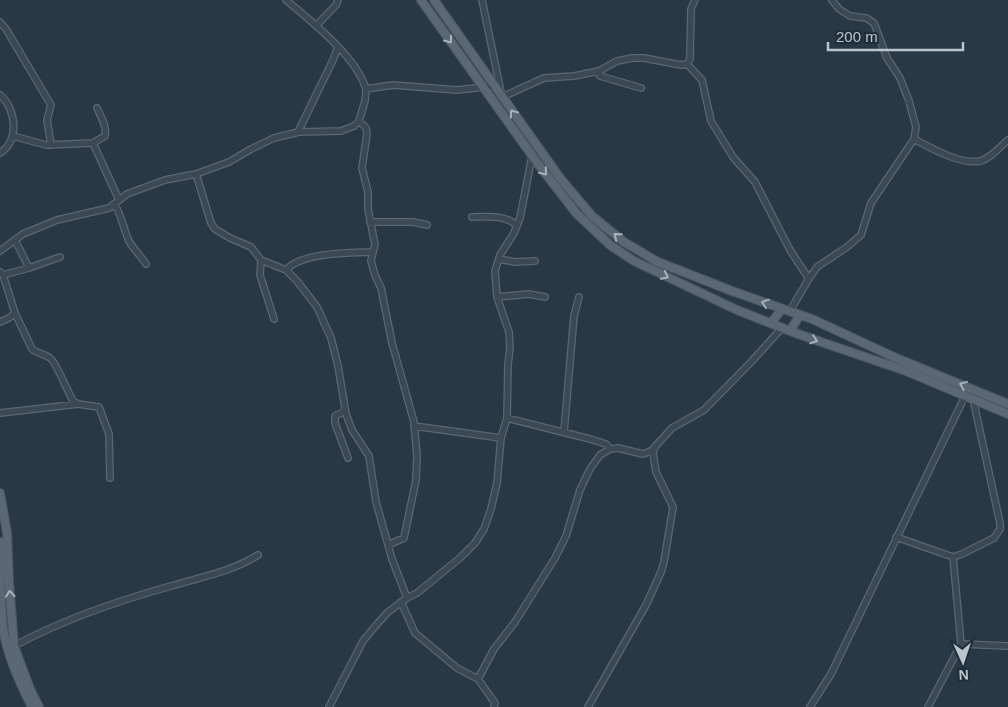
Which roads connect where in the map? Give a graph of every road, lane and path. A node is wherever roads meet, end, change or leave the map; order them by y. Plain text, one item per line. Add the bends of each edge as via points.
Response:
1 (286, 0) edge
2 (338, 0) edge
3 (421, 0) edge
4 (434, 0) edge
5 (482, 0) edge
6 (695, 0) edge
7 (832, 0) edge
8 (0, 22) edge
9 (316, 26) junction
10 (338, 46) junction
11 (688, 64) junction
12 (599, 71) junction
13 (494, 86) junction
14 (483, 87) junction
15 (641, 88) dead end
16 (366, 89) junction
17 (0, 95) edge
18 (502, 97) junction
19 (97, 108) dead end
20 (359, 121) junction
21 (298, 132) junction
22 (14, 136) junction
23 (914, 139) junction
24 (1008, 140) edge
25 (92, 143) junction
26 (51, 145) junction
27 (0, 153) edge
28 (532, 156) junction
29 (196, 174) junction
30 (116, 202) junction
31 (472, 217) dead end
32 (370, 222) junction
33 (427, 225) dead end
34 (517, 226) junction
35 (15, 240) junction
36 (0, 250) edge
37 (373, 252) junction
38 (60, 257) dead end
39 (499, 259) junction
40 (261, 260) junction
41 (535, 261) dead end
42 (146, 264) dead end
43 (29, 268) junction
44 (286, 270) junction
45 (2, 274) edge
46 (808, 280) junction
47 (496, 297) junction
48 (545, 297) dead end
49 (579, 297) dead end
50 (786, 310) junction
51 (15, 312) junction
52 (800, 315) junction
53 (274, 319) dead end
54 (0, 322) edge
55 (771, 323) junction
56 (786, 329) junction
57 (969, 398) junction
58 (78, 404) junction
59 (1008, 404) edge
60 (345, 411) junction
61 (0, 413) edge
62 (1008, 414) edge
63 (508, 418) junction
64 (414, 426) junction
65 (564, 432) junction
66 (501, 438) junction
67 (655, 448) junction
68 (610, 449) junction
69 (348, 458) dead end
70 (110, 478) dead end
71 (0, 494) edge
72 (2, 518) edge
73 (896, 537) junction
74 (0, 542) edge
75 (388, 545) junction
76 (258, 555) dead end
77 (953, 557) junction
78 (407, 598) junction
79 (401, 602) junction
80 (2, 620) junction
81 (11, 620) junction
82 (961, 644) junction
83 (7, 646) edge
84 (1008, 646) edge
85 (478, 679) junction
86 (32, 707) edge
87 (40, 707) edge
88 (329, 707) edge
89 (494, 707) edge
90 (588, 707) edge
91 (810, 707) edge
92 (928, 707) edge

1 - 9 street
2 - 9 street
3 -> 14 main road
4 - 13 main road
5 - 18 street
6 - 11 street via 691,9
7 - 23 street via 850,16 866,18 874,23 909,101 916,128
8 - 26 street via 51,105 48,120
9 - 10 street
10 - 16 street via 363,79
10 - 21 street
11 - 12 street via 632,58 617,61
11 - 46 street via 702,80 711,121 733,157 755,182
12 - 15 street via 600,76
12 - 18 street via 544,78
13 - 14 street
13 - 18 main road
14 - 16 street via 457,90 392,85
14 - 28 main road
16 - 20 street
17 - 22 street via 10,106
50 -> 18 main road via 658,262 624,242 592,216 566,186
19 - 25 street via 106,133
20 - 21 street via 341,131
20 - 32 street via 367,134 362,162
21 - 29 street via 274,138 229,162
22 - 26 street
22 - 27 street
23 - 24 street via 940,152 980,161
23 - 46 street via 872,203 861,235 817,266
25 - 26 street
25 - 30 street
28 - 34 street
28 -> 55 main road via 576,213 610,245 680,284
29 - 30 street via 165,180 127,194
29 - 40 street via 215,229 251,247
30 - 35 street via 109,208 57,220
30 - 42 street via 129,241
31 - 34 street via 505,218
32 - 33 street
32 - 37 street
34 - 39 street
35 - 36 street
35 - 43 street
37 - 44 street via 306,259
37 - 64 street via 371,261 381,288
38 - 43 street
39 - 41 street
39 - 47 street via 495,271
40 - 44 street
40 - 53 street via 260,275
43 - 45 street
44 - 60 street via 317,307 331,338
45 - 51 street
46 - 50 street
47 - 48 street via 529,294
47 - 63 street via 509,332
49 - 65 street via 574,316
50 - 52 main road
50 - 55 main road
51 - 54 street
51 - 58 street via 32,349 52,359 73,401
52 - 56 main road
59 -> 52 main road
55 - 56 main road
56 -> 57 main road via 906,371
56 - 67 street via 704,410 672,428
57 - 62 main road
57 - 73 street
57 - 77 street via 1000,529 994,538
58 - 61 street
58 - 70 street via 99,407 109,434
60 - 69 street via 335,416 335,423
60 - 75 street via 352,430 370,456 376,502
63 - 65 street
63 - 66 street
64 - 66 street
64 - 75 street via 416,480 410,513 404,538
65 - 68 street via 606,444
66 - 78 street via 497,482 484,529 460,558
67 - 68 street via 643,454
67 - 90 street via 656,472 673,507 664,562 646,605
68 - 85 street via 600,455 590,469 555,558 494,649
71 - 72 main road
81 -> 72 main road via 7,533
73 - 77 street
73 - 91 street via 831,674
74 - 80 main road
75 - 78 street
76 - 83 street via 211,576 110,604
77 - 82 street
78 - 79 street
79 - 85 street via 416,633 457,668
79 - 88 street via 363,641
80 - 81 street
80 - 83 main road
81 - 83 main road
82 - 84 street
82 - 92 street
83 - 86 main road
83 - 87 main road
85 - 89 street via 495,703

